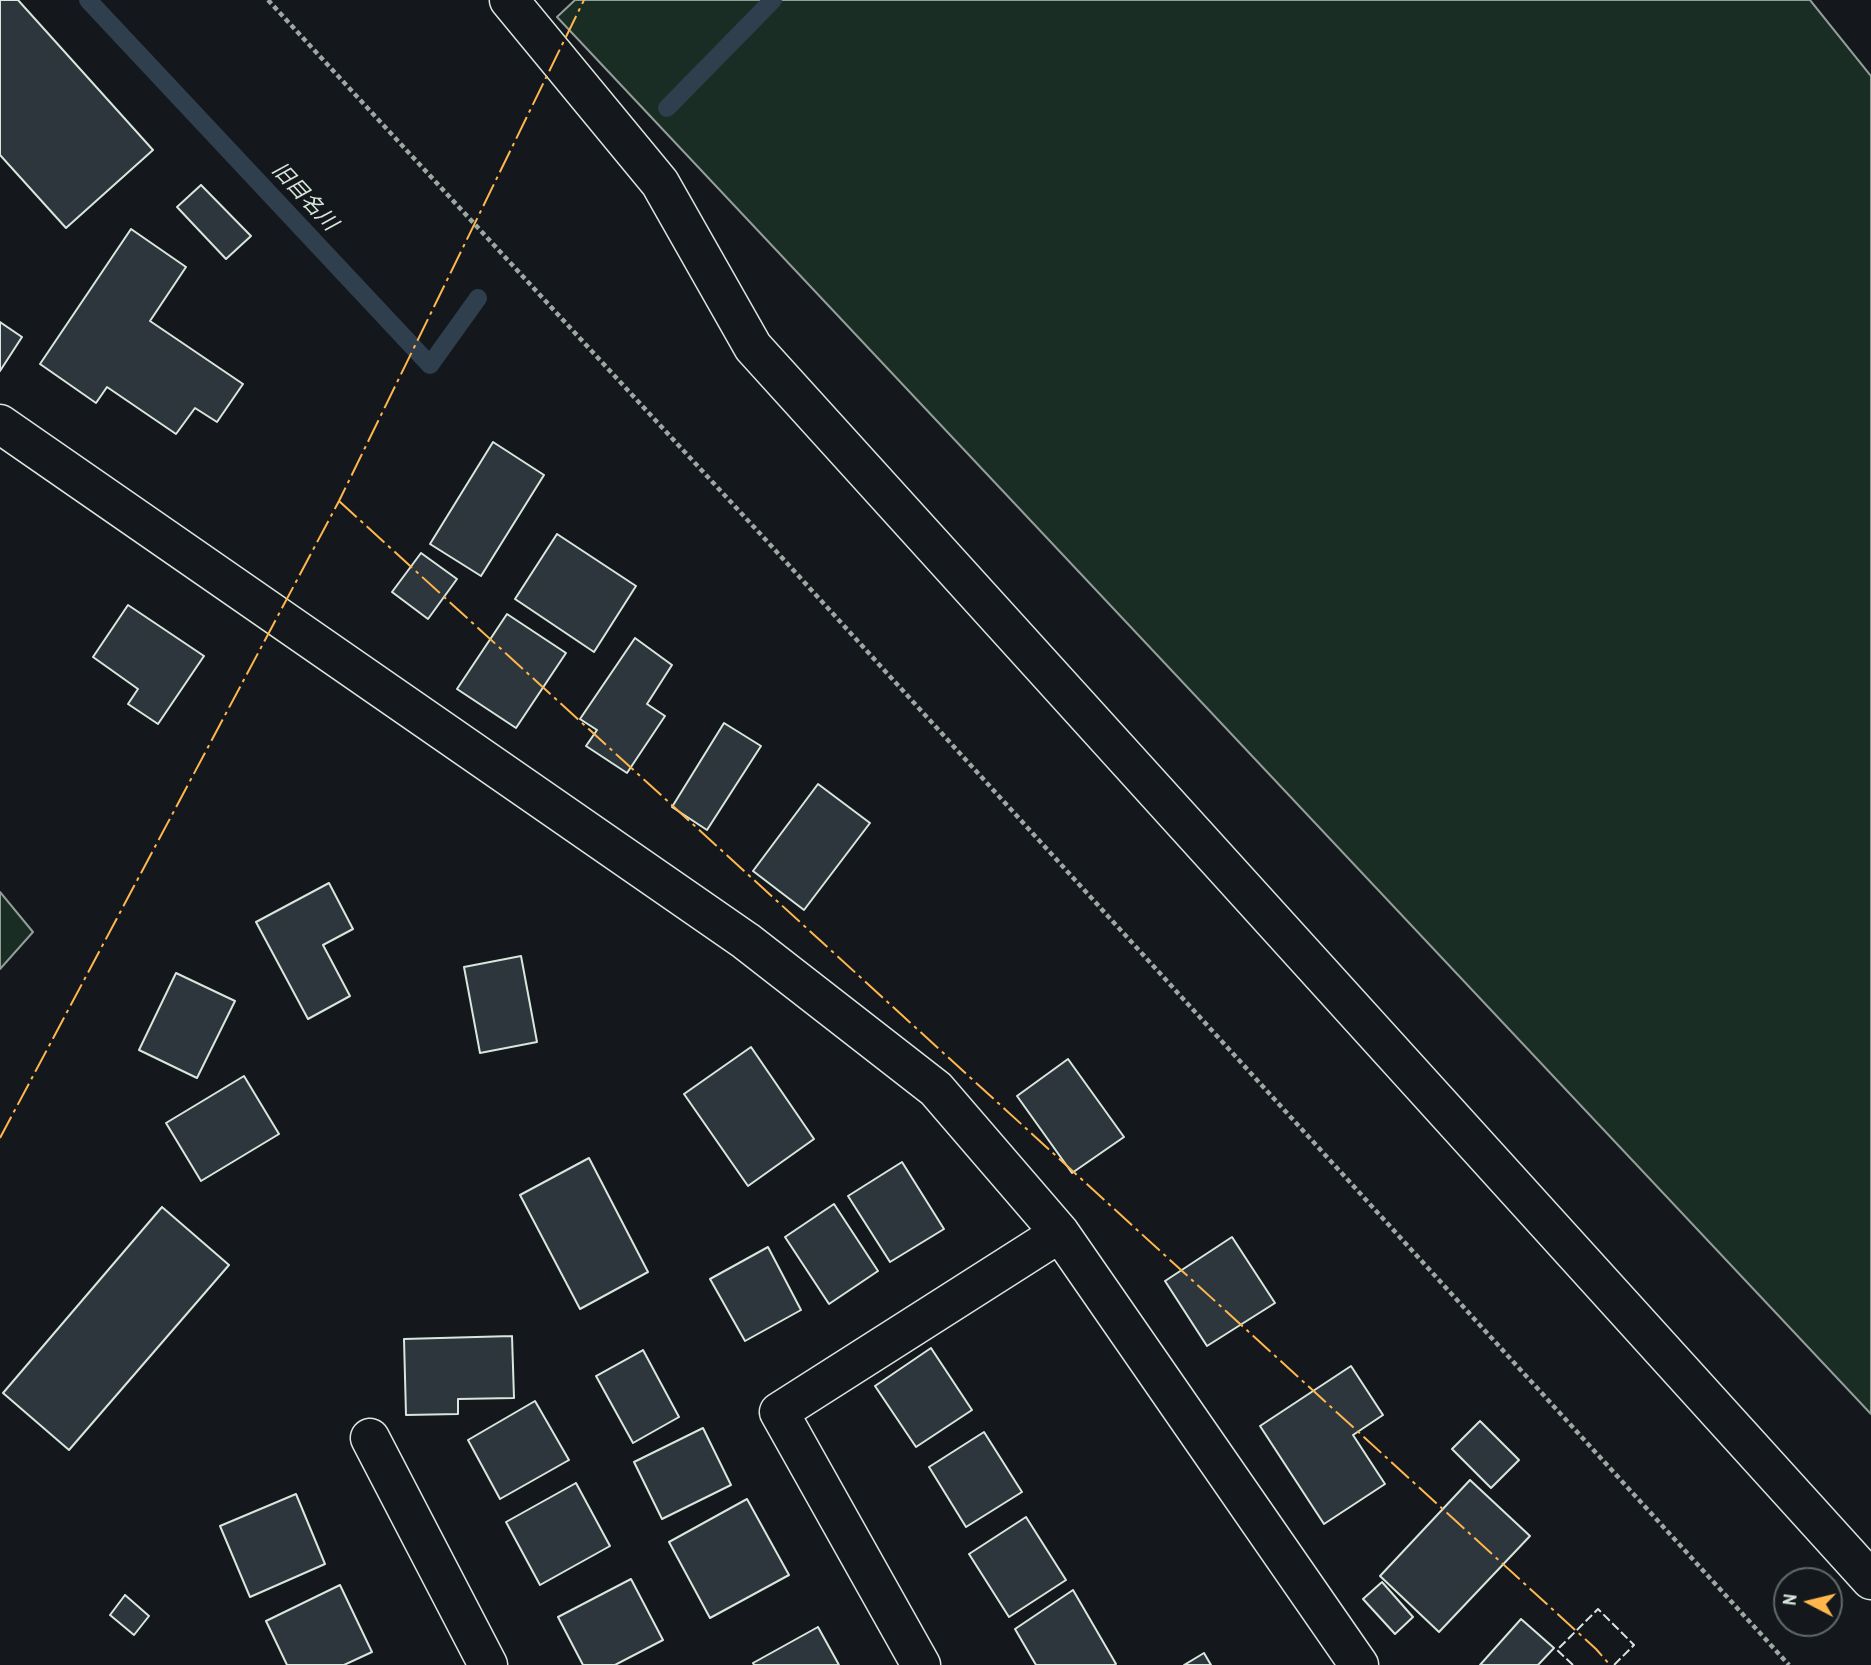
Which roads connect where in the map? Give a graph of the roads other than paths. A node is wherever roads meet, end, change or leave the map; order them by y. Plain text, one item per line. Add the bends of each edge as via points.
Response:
1 (509, 0) edge
2 (0, 424) edge
3 (1060, 1233) junction
4 (370, 1438) dead end
5 (1871, 1580) edge
6 (488, 1665) edge
7 (920, 1665) edge
8 (1359, 1665) edge

1 - 5 street via 660,183 753,347
2 - 3 street via 746,941 936,1089
3 - 7 street via 779,1412
3 - 8 street
4 - 6 street

